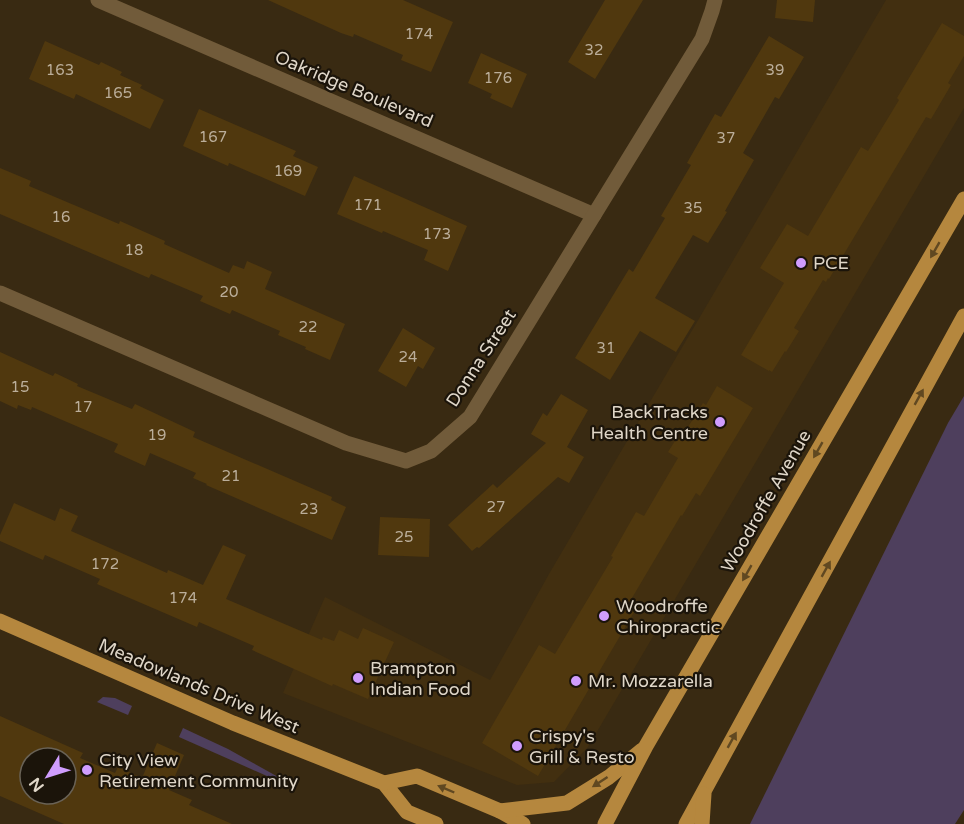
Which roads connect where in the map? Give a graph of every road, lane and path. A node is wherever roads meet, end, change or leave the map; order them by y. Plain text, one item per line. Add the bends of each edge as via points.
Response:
1 (98, 0) edge
2 (715, 0) edge
3 (964, 199) edge
4 (594, 215) junction
5 (0, 293) edge
6 (964, 316) edge
7 (0, 621) edge
8 (646, 746) junction
9 (384, 783) junction
10 (704, 791) junction
11 (500, 811) junction
12 (436, 824) edge
13 (523, 824) edge
14 (605, 824) edge
15 (686, 824) edge
16 (702, 824) edge

1 - 4 street, Oakridge Boulevard
2 - 4 street, Donna Street via 702,39
3 -> 8 main road, Woodroffe Avenue
4 - 5 street, Donna Street via 470,417 432,451 406,461 346,442
10 -> 6 main road
7 - 9 main road, Meadowlands Drive West via 233,723
8 -> 11 main road via 609,777 567,803
8 - 14 main road, Woodroffe Avenue
11 -> 9 main road via 417,776
9 - 12 main road, Meadowlands Drive West via 407,812
10 - 15 main road
10 - 16 main road
11 - 13 main road

